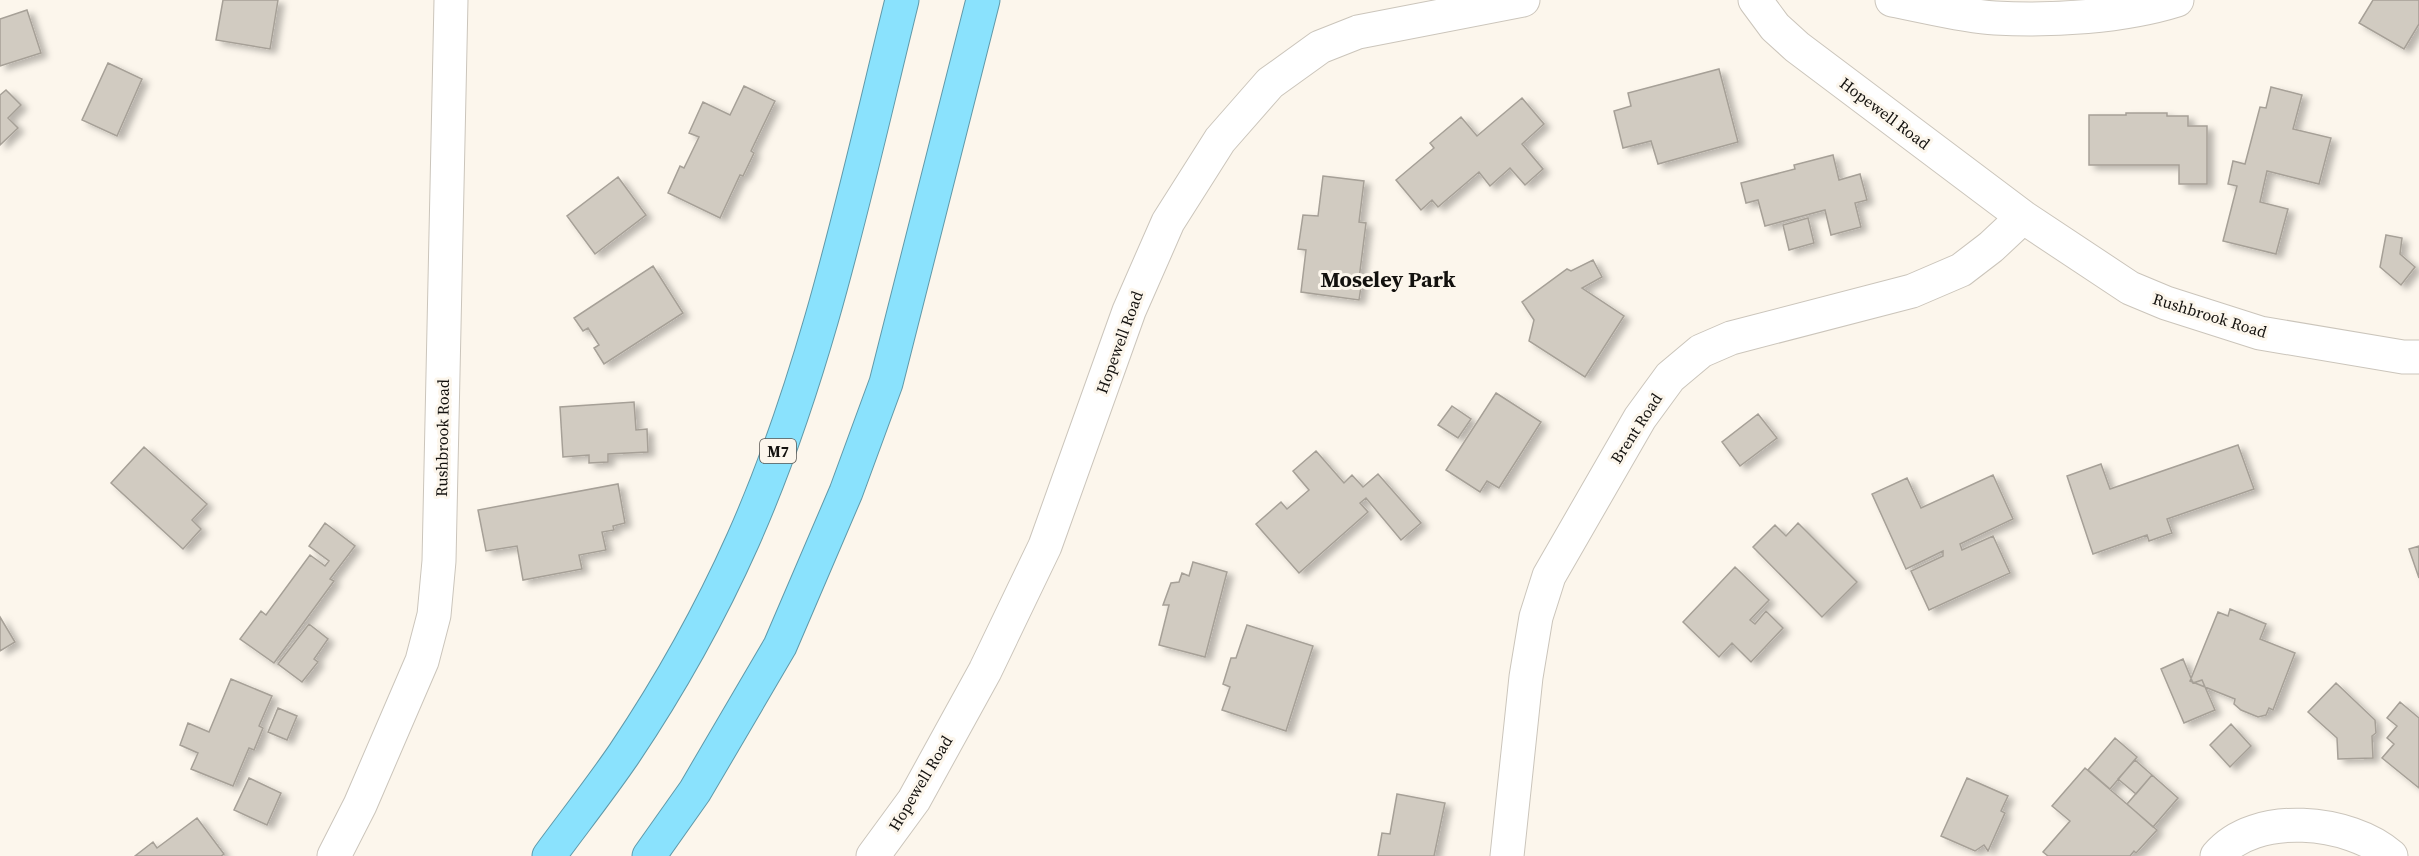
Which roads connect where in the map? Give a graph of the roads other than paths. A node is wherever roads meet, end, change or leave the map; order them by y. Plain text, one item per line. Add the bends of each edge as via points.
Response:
1 (451, 0) edge
2 (902, 0) edge
3 (1523, 0) edge
4 (1755, 0) edge
5 (1892, 0) edge
6 (2177, 0) edge
7 (986, 7) edge
8 (2023, 217) junction
9 (2419, 357) edge
10 (334, 856) edge
11 (549, 856) edge
12 (649, 856) edge
13 (873, 856) edge
14 (1507, 856) edge
15 (2217, 856) edge
16 (2391, 856) edge

1 - 10 street, Rushbrook Road via 435,615 422,661
2 - 11 highway, M7 via 829,292 784,435 742,541 690,646 624,753
3 - 13 street, Hopewell Road via 1358,32 1320,47 1270,83 1220,140 1168,222 1129,310 1045,546 985,671 914,800
4 - 8 street, Hopewell Road via 1775,27 1797,47
5 - 6 street via 1994,18 2073,17 2155,7
7 - 12 highway via 886,383 846,492 780,646 694,791
8 - 9 street, Rushbrook Road via 2130,288 2166,303 2260,333
8 - 14 street, Brent Road via 1961,270 1912,291 1731,338 1701,351 1670,377 1640,418 1549,576 1536,617 1526,678
15 - 16 street via 2225,847 2256,830 2285,825 2344,832 2382,848

